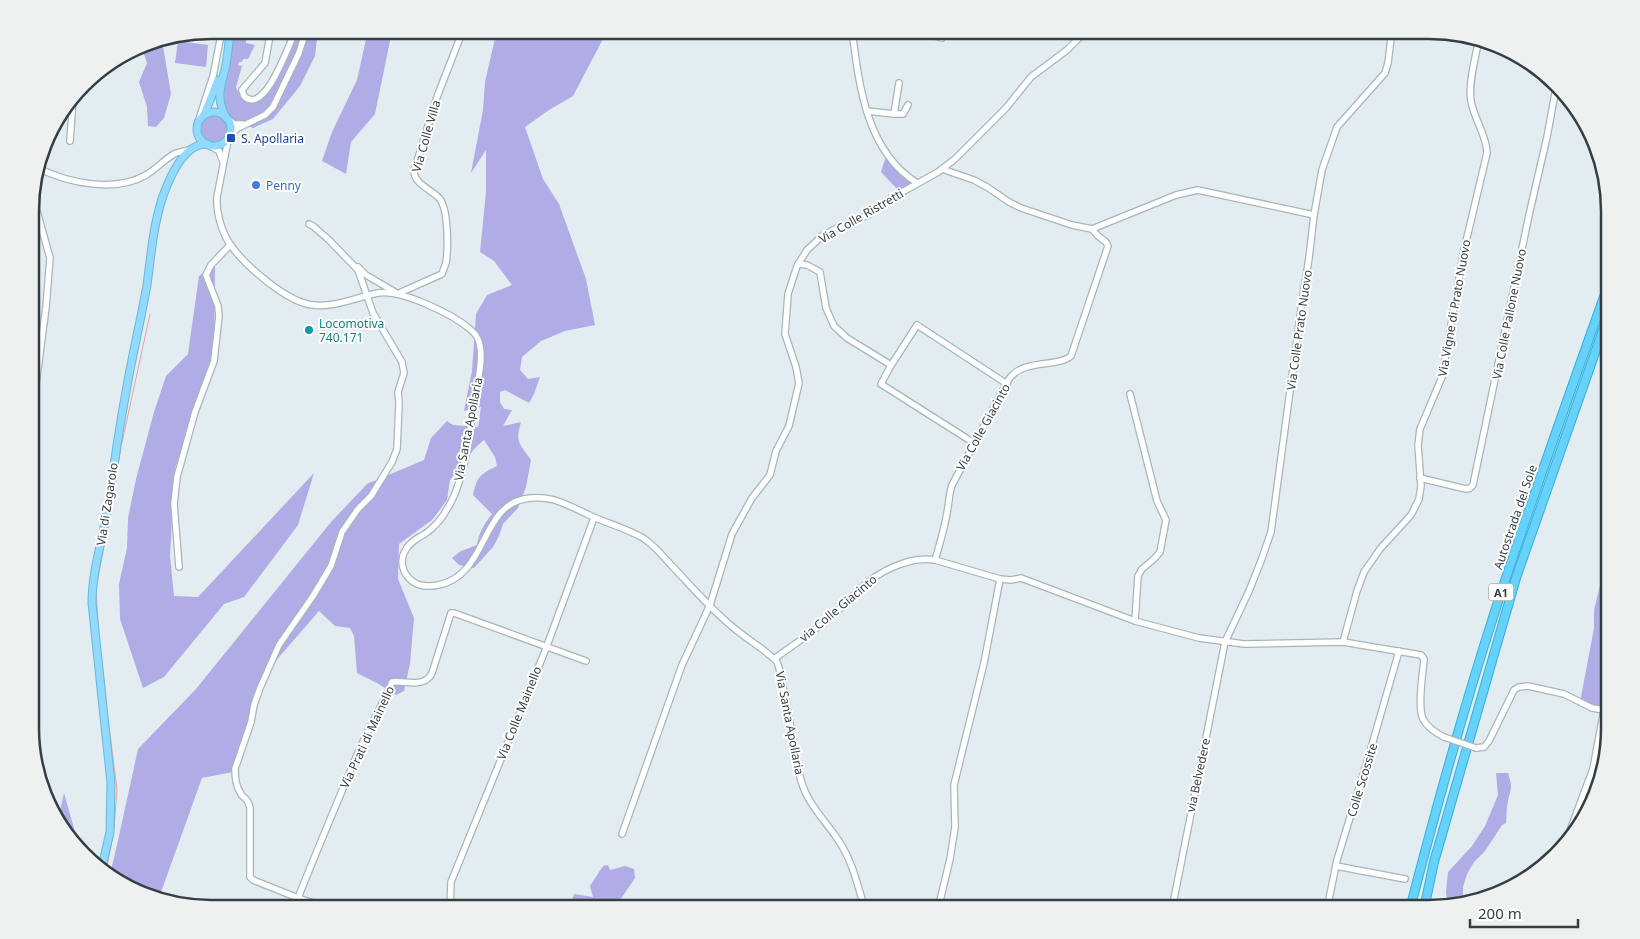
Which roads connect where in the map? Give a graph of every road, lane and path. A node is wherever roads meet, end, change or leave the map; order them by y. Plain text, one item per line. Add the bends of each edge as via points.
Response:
1 (220, 39) edge
2 (229, 39) edge
3 (269, 39) edge
4 (292, 39) edge
5 (304, 39) edge
6 (460, 39) edge
7 (853, 39) edge
8 (1079, 39) edge
9 (1391, 39) edge
10 (1478, 46) edge
11 (227, 57) junction
12 (899, 83) dead end
13 (1555, 94) edge
14 (908, 105) dead end
15 (72, 110) edge
16 (867, 111) junction
17 (894, 114) junction
18 (204, 115) junction
19 (226, 118) junction
20 (249, 122) junction
21 (198, 126) junction
22 (229, 135) junction
23 (70, 141) dead end
24 (207, 144) junction
25 (189, 150) junction
26 (223, 165) junction
27 (942, 169) junction
28 (44, 170) edge
29 (917, 183) junction
30 (1314, 215) junction
31 (39, 218) edge
32 (309, 224) dead end
33 (1092, 229) junction
34 (230, 245) junction
35 (348, 258) junction
36 (798, 264) junction
37 (397, 294) junction
38 (367, 296) junction
39 (1601, 305) edge
40 (1601, 336) edge
41 (39, 361) edge
42 (892, 365) junction
43 (1007, 384) junction
44 (1130, 394) dead end
45 (974, 443) junction
46 (1420, 478) junction
47 (594, 518) junction
48 (935, 560) junction
49 (180, 567) dead end
50 (1000, 579) junction
51 (710, 605) junction
52 (1135, 621) junction
53 (1225, 642) junction
54 (1343, 642) junction
55 (547, 646) junction
56 (1399, 652) junction
57 (774, 659) junction
58 (586, 661) dead end
59 (1601, 709) edge
60 (1601, 735) edge
61 (1574, 821) edge
62 (622, 834) dead end
63 (103, 862) edge
64 (1336, 866) junction
65 (1405, 879) dead end
66 (298, 898) junction
67 (304, 900) edge
68 (450, 900) edge
69 (862, 900) edge
70 (940, 900) edge
71 (1174, 900) edge
72 (1329, 900) edge
73 (1412, 900) edge
74 (1426, 900) edge

1 - 21 street via 214,76
2 - 11 main road
3 - 4 street via 263,67 243,88 247,99 255,100 264,93
5 - 20 street via 276,103 267,114
6 - 37 street, Via Colle Villa via 437,97 414,174 441,199 445,208 446,263 442,274
7 - 16 street
8 - 27 street, Via Colle Ristretti via 1031,77 1006,108
9 - 30 street, Via Colle Prato Nuovo via 1385,72 1335,130 1322,170
10 - 46 street, Via Vigne di Prato Nuovo via 1470,94 1487,153 1464,250 1442,377 1420,429
11 - 18 main road
11 - 19 main road via 219,92
12 - 17 street
13 - 46 street, Via Colle Pallone Nuovo via 1473,485 1466,489
14 - 17 street via 903,114
15 - 23 street
16 - 17 street
16 - 29 street via 894,164
18 - 19 main road via 213,112
18 - 21 main road
19 - 20 street via 236,125
19 - 22 main road
20 - 22 street
21 - 24 main road via 198,136
21 - 25 main road, Via di Zagarolo
22 - 24 main road via 218,145
22 - 26 street, Via Santa Apollaria
24 - 25 main road
24 - 26 street via 220,153
25 - 28 street via 175,153 145,176 116,184 70,180
25 - 63 main road, Via di Zagarolo via 162,199 154,232 105,527 92,586 111,783 110,832
26 - 34 street, Via Santa Apollaria via 216,206
27 - 29 street, Via Colle Ristretti
27 - 33 street via 974,180 1021,208
29 - 36 street, Via Colle Ristretti via 868,215 822,236
30 - 33 street via 1198,190 1176,195
30 - 53 street, Via Colle Prato Nuovo via 1271,532
31 - 41 street via 50,258
32 - 35 street
33 - 43 street, Via Colle Giacinto via 1108,246 1071,356 1017,372
34 - 38 street, Via Santa Apollaria via 253,270 306,304 325,305
34 - 49 street via 206,275 218,306 214,361 182,453 177,477 174,504
35 - 37 street via 366,275
35 - 38 street via 358,270
36 - 42 street via 820,272 826,308 836,329
36 - 51 street, Via Colle Ristretti via 788,294 785,334 799,383 794,408 776,450 770,475 752,498 732,534
37 - 38 street, Via Santa Apollaria via 384,292
37 - 47 street, Via Santa Apollaria via 458,321 474,332 480,347 471,426 456,491 441,518 404,552 402,564 410,579 433,586 458,577 469,567 498,516 517,501 535,498 556,500
38 - 66 street via 377,322 404,367 398,392 397,449 379,484 342,532 325,576 279,645 260,688 235,769 240,793 250,808 250,877
39 - 73 highway, Autostrada del Sole / A1 via 1493,617
40 - 74 highway, Autostrada del Sole / A1 via 1516,578
42 - 43 street via 917,325
42 - 45 street via 881,384
43 - 45 street, Via Colle Giacinto
44 - 52 street via 1157,501 1166,520 1160,552 1138,576
45 - 48 street, Via Colle Giacinto via 952,485
46 - 54 street, Via Vigne di Prato Nuovo via 1419,499 1411,515 1364,572
47 - 51 street, Via Santa Apollaria via 648,542
47 - 55 street, Via Colle Mainello
48 - 50 street
48 - 57 street, via Colle Giacinto via 919,559 881,572 830,618
50 - 52 street via 1021,578
50 - 70 street via 954,785 955,828
51 - 57 street, Via Santa Apollaria via 731,626
51 - 62 street, Via Colle Ristretti via 682,665
52 - 53 street
53 - 54 street
53 - 71 street, via Belvedere
54 - 56 street
55 - 58 street
55 - 66 street, Via Prati di Mainello via 451,613 428,679 420,683 392,682 356,756
55 - 68 street, Via Colle Mainello via 451,880
56 - 59 street, bridge via 1424,657 1422,716 1430,728 1444,737 1476,748 1484,747 1490,741 1514,690 1519,687 1564,694 1585,706
56 - 64 street, Colle Scossite
57 - 69 street, Via Santa Apollaria via 807,797 844,850
60 - 61 street via 1593,769
64 - 65 street
64 - 72 street, Colle Scossite
66 - 67 street

